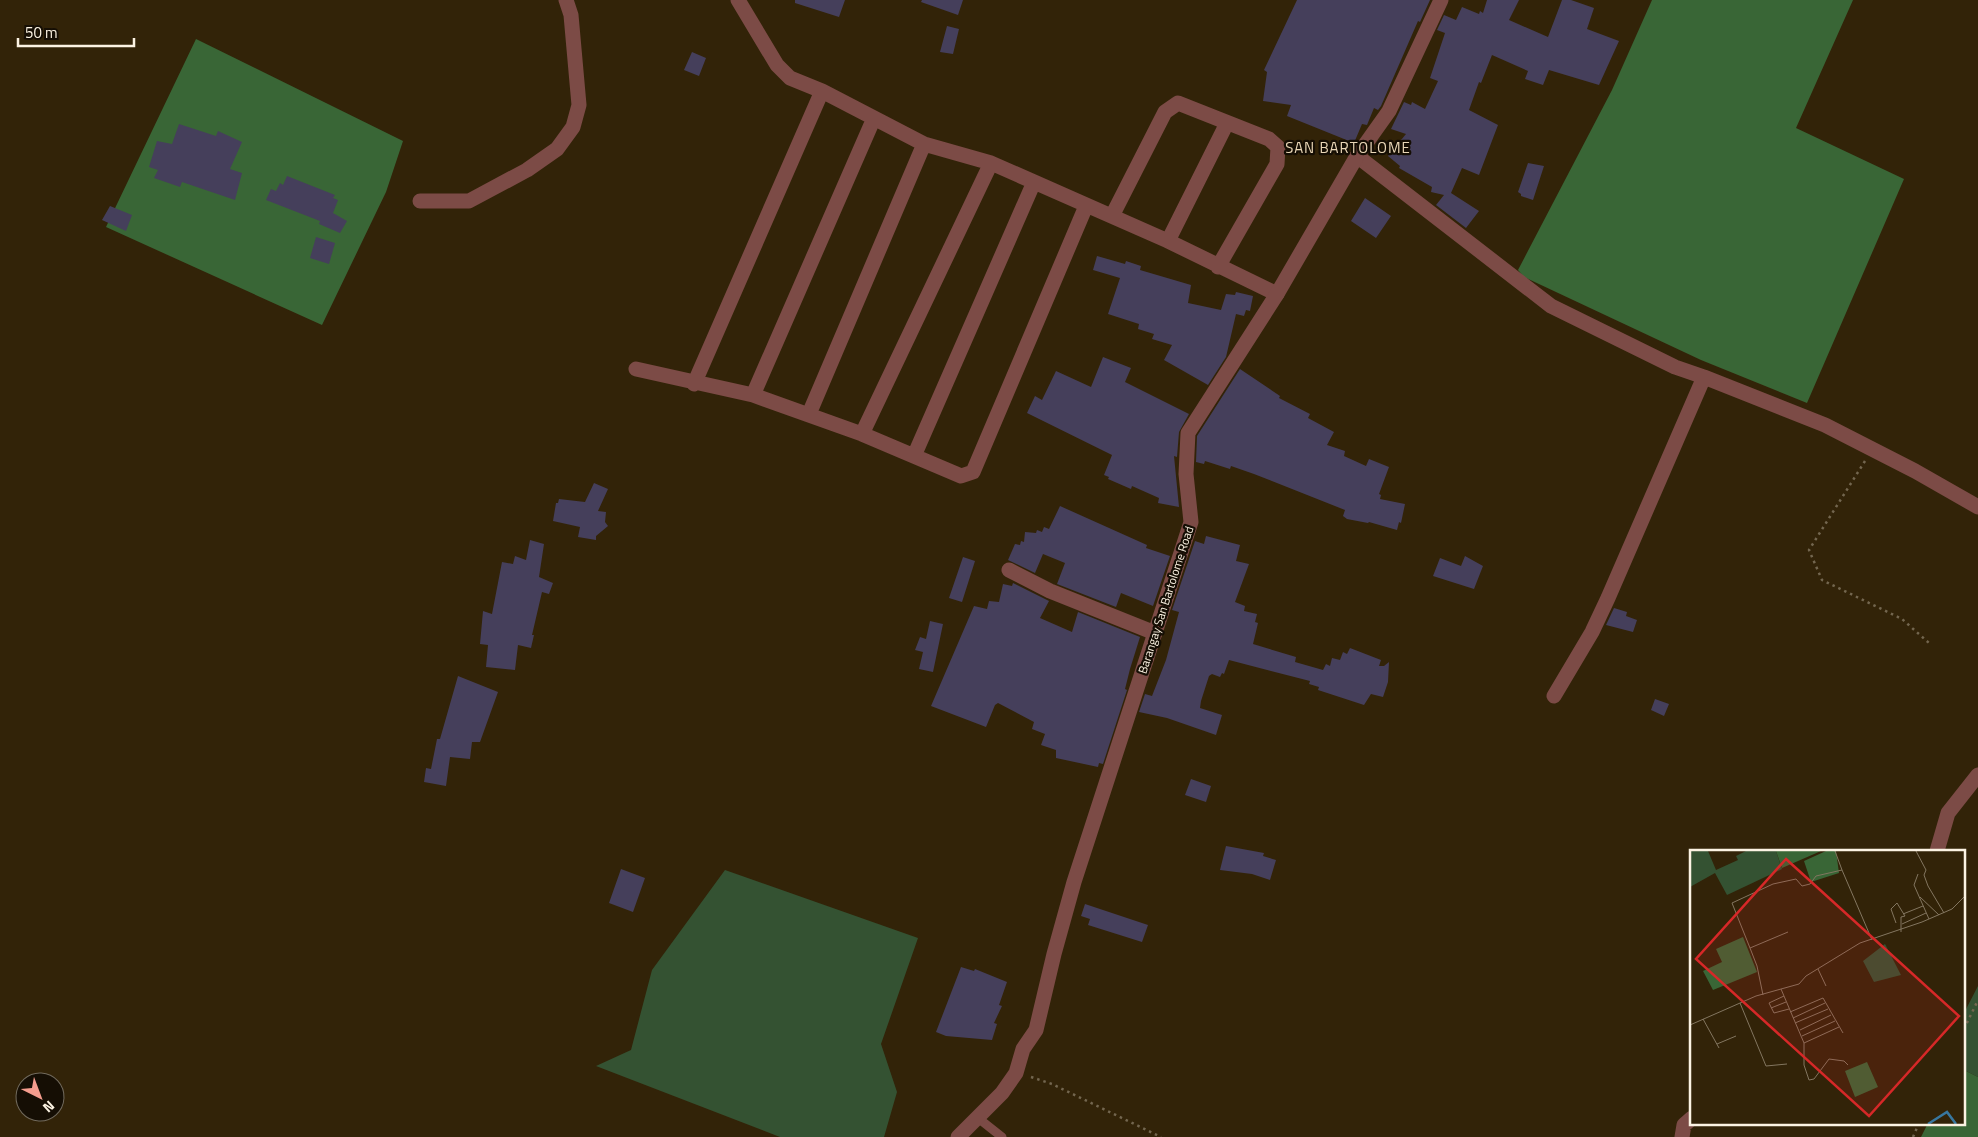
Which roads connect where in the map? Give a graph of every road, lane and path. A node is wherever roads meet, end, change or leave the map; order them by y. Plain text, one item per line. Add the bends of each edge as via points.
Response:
1 (566, 0) edge
2 (738, 0) edge
3 (1441, 0) edge
4 (822, 91) junction
5 (874, 118) junction
6 (1228, 123) junction
7 (924, 144) junction
8 (1357, 156) junction
9 (991, 162) junction
10 (1034, 182) junction
11 (420, 201) dead end
12 (1086, 206) junction
13 (1112, 216) junction
14 (1168, 241) junction
15 (1218, 267) junction
16 (1276, 294) junction
17 (636, 370) dead end
18 (1704, 377) junction
19 (694, 384) junction
20 (753, 395) junction
21 (809, 414) junction
22 (862, 434) junction
23 (1873, 449) junction
24 (914, 456) junction
25 (1978, 507) edge
26 (1009, 570) dead end
27 (1155, 633) junction
28 (1929, 643) dead end
29 (1554, 696) dead end
30 (1978, 776) edge
31 (1937, 850) edge
32 (1978, 1000) edge
33 (1966, 1025) edge
34 (1016, 1073) junction
35 (978, 1118) junction
36 (1690, 1120) edge
37 (1919, 1124) edge
38 (958, 1137) edge
39 (1002, 1137) edge
40 (1161, 1137) edge
41 (1682, 1137) edge
42 (1913, 1137) edge

1 - 11 street via 571,16 579,105 573,126 557,148 527,170 469,201
2 - 4 street via 777,65 790,78
3 - 8 street, Barangay San Bartolome Road via 1389,110
4 - 5 street
4 - 19 street
5 - 7 street
5 - 20 street
6 - 13 street via 1178,103 1165,112
6 - 14 street
6 - 15 street via 1269,139 1278,147 1277,164
7 - 9 street
7 - 21 street
8 - 16 street, Barangay San Bartolome Road
8 - 18 street via 1551,306 1675,367
9 - 10 street
9 - 22 street
10 - 12 street
10 - 24 street
12 - 13 street
12 - 24 street via 973,472 961,476
13 - 14 street
14 - 15 street
15 - 16 street
16 - 27 street, Barangay San Bartolome Road via 1188,433 1186,474 1191,522
17 - 19 street
18 - 23 street via 1825,425
18 - 29 street via 1608,598
19 - 20 street
20 - 21 street
21 - 22 street
22 - 24 street
23 - 25 street
23 - 28 path via 1809,550 1822,580 1902,619
26 - 27 street via 1050,591
27 - 34 street, Barangay San Bartolome Road via 1074,882 1036,1030 1023,1050
30 - 31 street via 1948,813
32 - 33 path
34 - 35 street, Barangay San Bartolome Road
34 - 40 path via 1052,1084
35 - 38 street, Barangay San Bartolome Road
35 - 39 lane
36 - 41 street via 1684,1125
37 - 42 path

